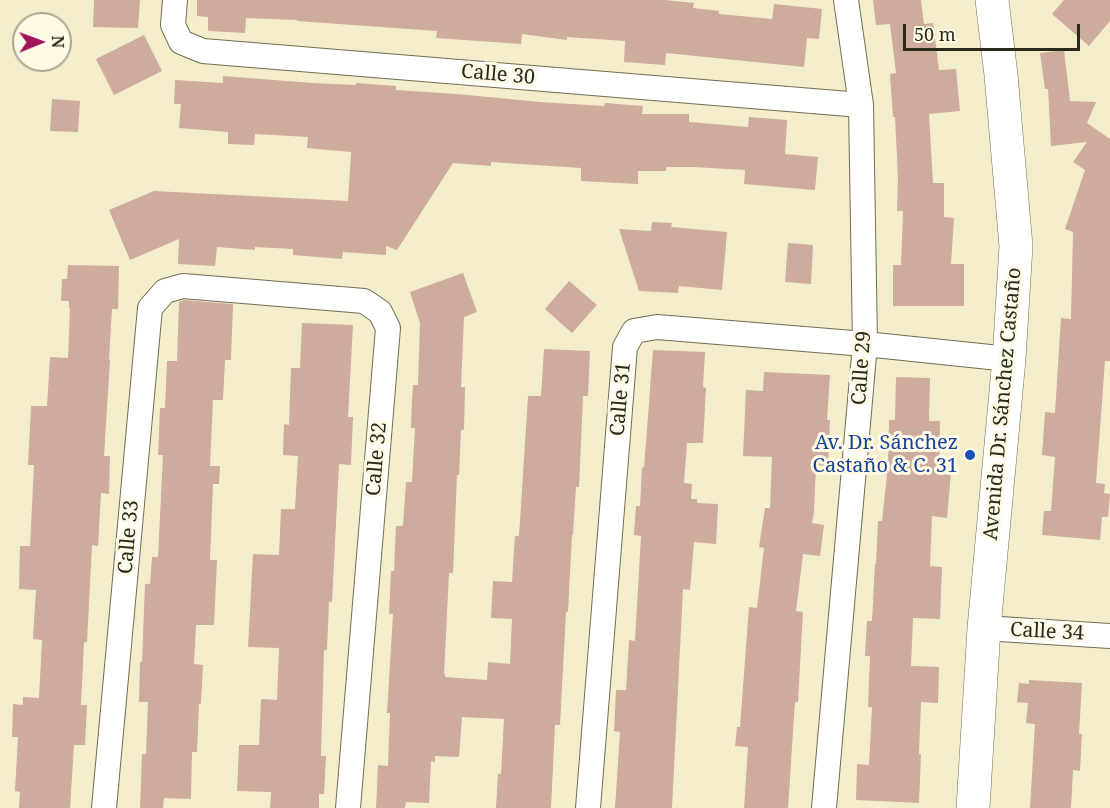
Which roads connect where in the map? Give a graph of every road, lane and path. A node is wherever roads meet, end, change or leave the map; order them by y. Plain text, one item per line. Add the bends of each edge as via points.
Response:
1 (175, 0) edge
2 (846, 0) edge
3 (992, 0) edge
4 (861, 105) junction
5 (183, 286) joint
6 (865, 344) junction
7 (1009, 359) junction
8 (984, 628) junction
9 (1110, 636) edge
10 (104, 808) edge
11 (348, 808) edge
12 (588, 808) edge
13 (824, 808) edge
14 (972, 808) edge

1 - 4 street, Calle 30 via 173,25 181,42 203,51
2 - 4 street, Calle 29
3 - 7 street, Avenida Dr. Sánchez Castaño via 1016,246
4 - 6 street, Calle 29
5 - 10 street, Calle 33 via 165,291 150,308
5 - 11 street, Calle 32 via 364,301 380,312 388,328
6 - 7 street, Calle 31
6 - 12 street, Calle 31 via 657,327 634,331 625,347
6 - 13 street, Calle 29
7 - 8 street, Avenida Dr. Sánchez Castaño
8 - 9 street, Calle 34
8 - 14 street, Avenida Dr. Sánchez Castaño

